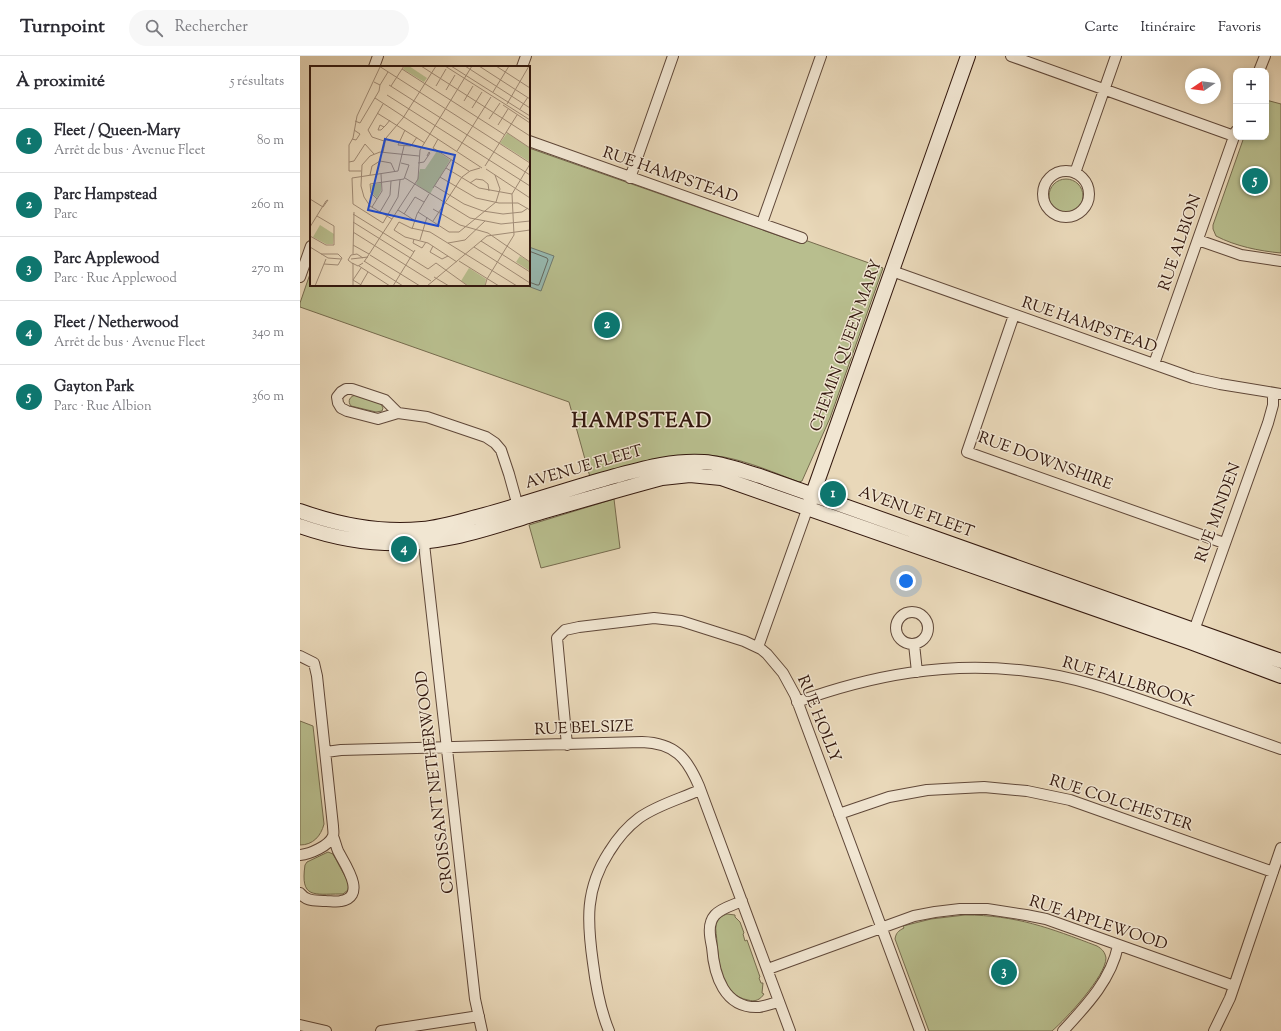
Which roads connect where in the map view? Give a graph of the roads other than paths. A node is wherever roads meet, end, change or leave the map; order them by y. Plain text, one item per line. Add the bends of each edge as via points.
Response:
1 (378, 56) edge
2 (526, 56) edge
3 (673, 56) edge
4 (821, 56) edge
5 (968, 56) edge
6 (1011, 56) edge
7 (1116, 56) edge
8 (1265, 56) edge
9 (374, 66) edge
10 (522, 66) edge
11 (1260, 68) edge
12 (1104, 89) junction
13 (1233, 132) edge
14 (1233, 139) edge
15 (530, 141) edge
16 (1075, 173) junction
17 (630, 178) junction
18 (762, 223) junction
19 (802, 238) dead end
20 (1198, 240) junction
21 (310, 249) edge
22 (1281, 261) edge
23 (892, 272) junction
24 (300, 277) edge
25 (1014, 315) junction
26 (1154, 364) junction
27 (1277, 394) edge
28 (398, 413) junction
29 (811, 501) junction
30 (300, 512) edge
31 (519, 512) junction
32 (300, 526) edge
33 (423, 536) junction
34 (1224, 543) junction
35 (1192, 636) junction
36 (914, 644) dead end
37 (758, 647) junction
38 (300, 656) edge
39 (1281, 661) edge
40 (917, 672) junction
41 (1281, 676) edge
42 (797, 702) junction
43 (567, 745) junction
44 (446, 748) junction
45 (1281, 749) edge
46 (326, 752) junction
47 (700, 790) junction
48 (839, 814) junction
49 (333, 836) junction
50 (1281, 848) edge
51 (300, 855) edge
52 (1273, 872) junction
53 (300, 893) edge
54 (742, 901) junction
55 (881, 928) junction
56 (1118, 946) junction
57 (768, 970) junction
58 (1234, 986) junction
59 (779, 1002) junction
60 (479, 1016) junction
61 (300, 1025) edge
62 (326, 1031) edge
63 (381, 1031) edge
64 (482, 1031) edge
65 (609, 1031) edge
66 (790, 1031) edge
67 (920, 1031) edge
68 (1063, 1031) edge
69 (1214, 1031) edge

1 - 9 street
2 - 10 street
3 - 17 street
4 - 18 street
5 - 23 main road, CHEMIN QUEEN MARY
6 - 12 street
7 - 12 street
8 - 11 street
12 - 13 street
12 - 16 street
14 - 20 street, RUE ALBION
15 - 17 street, RUE HAMPSTEAD
16 - 16 street via 1060,172 1044,187 1043,195 1048,209 1061,217 1076,215 1082,211 1089,198 1086,183
17 - 18 street, RUE HAMPSTEAD
18 - 19 street, RUE HAMPSTEAD
20 - 22 street via 1241,255
20 - 26 street, RUE ALBION
21 - 24 street
23 - 25 street, RUE HAMPSTEAD
23 - 29 main road, CHEMIN QUEEN MARY
25 - 26 street, RUE HAMPSTEAD
25 - 34 street, RUE DOWNSHIRE via 967,452
26 - 27 street, RUE HAMPSTEAD via 1193,378
27 - 34 street, RUE MINDEN
28 - 28 street via 385,400 352,389 346,389 337,397 341,408 347,411 378,419
28 - 31 street via 427,417 486,437 495,443 505,459
29 - 31 main road, AVENUE FLEET via 760,476 722,464 679,462 652,466
29 - 35 main road, AVENUE FLEET
29 - 37 street, CHEMIN QUEEN MARY
30 - 33 main road, AVENUE FLEET via 352,526
31 - 33 main road, AVENUE FLEET via 450,524
32 - 33 main road, AVENUE FLEET via 359,540 389,543
33 - 44 street, CROISSANT NETHERWOOD
34 - 35 street, RUE MINDEN
35 - 39 main road, AVENUE FLEET
35 - 41 main road, AVENUE FLEET
36 - 40 street
37 - 42 street, RUE HOLLY via 783,673
37 - 43 street, RUE HOLLY via 698,626 666,619 654,618 565,630 557,638
38 - 46 street via 314,663
40 - 42 street, RUE FALLBROOK via 840,687
40 - 45 street, RUE FALLBROOK via 947,668 1011,669 1080,681 1125,694
42 - 48 street, RUE HOLLY
43 - 44 street, RUE BELSIZE
43 - 47 street, RUE BELSIZE via 642,742 662,745 675,751 685,760
44 - 46 street, RUE BELSIZE
44 - 60 street, CROISSANT NETHERWOOD
46 - 49 street
47 - 54 street, RUE BELSIZE
47 - 65 street via 669,802 640,818 613,845 595,877 588,916 590,945 597,993
48 - 52 street, RUE COLCHESTER via 889,797 927,790 984,787 1027,791 1075,802
48 - 55 street, RUE HOLLY
49 - 51 street via 315,851
49 - 53 street via 354,881 352,894 342,901 320,901 307,900
50 - 52 street
52 - 58 street
54 - 57 street, RUE BELSIZE
54 - 59 street via 721,910 712,920 710,928 713,960 719,982 731,998 749,1007
55 - 56 street, RUE APPLEWOOD via 914,916 935,912 987,909 1046,919
55 - 57 street, RUE APPLEWOOD
55 - 67 street, RUE HOLLY
56 - 58 street, RUE APPLEWOOD
56 - 68 street via 1108,974 1085,1008
57 - 59 street, RUE BELSIZE
58 - 69 street
59 - 66 street, RUE BELSIZE
60 - 63 street
60 - 64 street, CROISSANT NETHERWOOD
61 - 62 street

